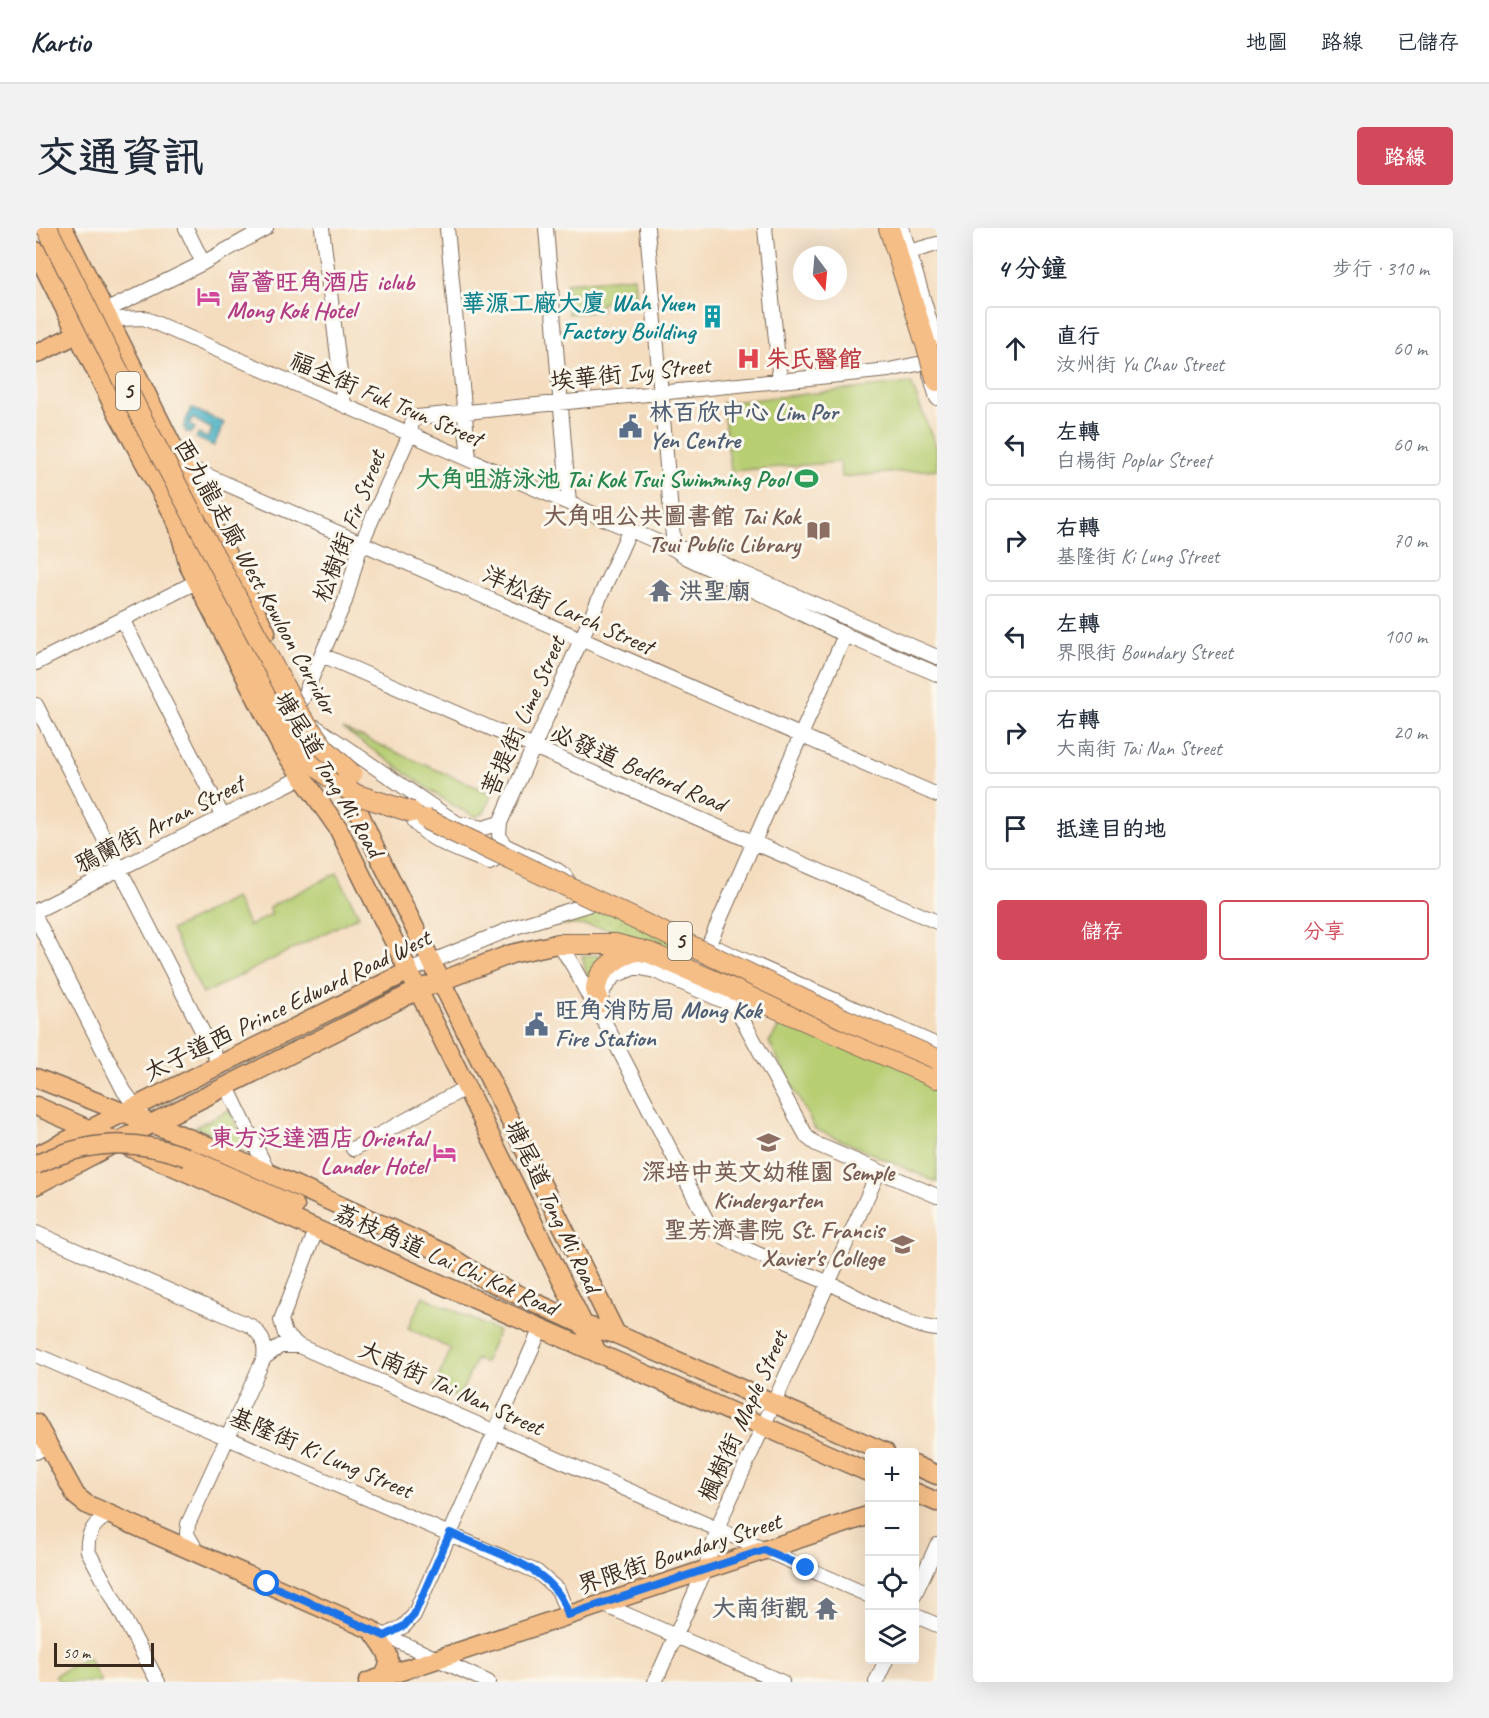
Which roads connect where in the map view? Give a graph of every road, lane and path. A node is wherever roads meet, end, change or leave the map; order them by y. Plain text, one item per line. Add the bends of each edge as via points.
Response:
1 (47, 228) edge
2 (63, 228) edge
3 (186, 228) edge
4 (266, 228) edge
5 (322, 228) edge
6 (447, 228) edge
7 (546, 228) edge
8 (647, 228) edge
9 (765, 228) edge
10 (882, 228) edge
11 (889, 228) edge
12 (902, 228) edge
13 (937, 244) edge
14 (36, 251) edge
15 (909, 252) junction
16 (203, 263) junction
17 (106, 317) junction
18 (74, 335) junction
19 (937, 345) edge
20 (36, 354) edge
21 (932, 361) edge
22 (780, 381) junction
23 (937, 381) edge
24 (662, 393) junction
25 (937, 398) edge
26 (562, 402) junction
27 (344, 405) junction
28 (464, 411) junction
29 (410, 434) junction
30 (469, 459) junction
31 (181, 464) junction
32 (569, 503) junction
33 (177, 522) joint
34 (630, 529) junction
35 (361, 544) junction
36 (674, 549) junction
37 (202, 578) junction
38 (122, 619) junction
39 (845, 635) junction
40 (581, 640) junction
41 (321, 655) junction
42 (937, 657) edge
43 (36, 663) edge
44 (937, 674) edge
45 (302, 700) junction
46 (36, 705) edge
47 (316, 727) junction
48 (801, 736) junction
49 (534, 747) junction
50 (302, 777) junction
51 (407, 789) junction
52 (937, 795) edge
53 (412, 812) junction
54 (223, 817) junction
55 (500, 823) junction
56 (754, 843) junction
57 (504, 845) junction
58 (119, 869) junction
59 (36, 911) edge
60 (565, 911) junction
61 (36, 918) edge
62 (937, 922) edge
63 (557, 944) junction
64 (709, 944) junction
65 (648, 958) junction
66 (430, 960) junction
67 (409, 970) junction
68 (441, 981) junction
69 (418, 990) junction
70 (601, 1011) junction
71 (937, 1048) edge
72 (219, 1064) junction
73 (36, 1078) edge
74 (937, 1078) edge
75 (227, 1087) junction
76 (467, 1087) junction
77 (36, 1106) edge
78 (127, 1109) junction
79 (149, 1125) junction
80 (89, 1128) junction
81 (119, 1142) junction
82 (353, 1149) dead end
83 (36, 1156) edge
84 (36, 1165) edge
85 (879, 1171) junction
86 (269, 1174) junction
87 (195, 1176) junction
88 (36, 1185) edge
89 (937, 1196) edge
90 (317, 1228) junction
91 (36, 1233) edge
92 (486, 1280) junction
93 (828, 1283) junction
94 (586, 1326) junction
95 (541, 1328) junction
96 (937, 1329) edge
97 (616, 1334) junction
98 (299, 1346) junction
99 (598, 1354) junction
100 (36, 1355) edge
101 (264, 1358) junction
102 (773, 1404) junction
103 (36, 1423) edge
104 (763, 1426) junction
105 (495, 1432) junction
106 (228, 1437) junction
107 (876, 1448) edge
108 (42, 1449) edge
109 (919, 1467) edge
110 (865, 1471) edge
111 (937, 1475) edge
112 (111, 1514) junction
113 (865, 1517) edge
114 (717, 1530) junction
115 (450, 1533) junction
116 (937, 1545) edge
117 (764, 1550) junction
118 (198, 1553) junction
119 (705, 1570) junction
120 (919, 1587) edge
121 (865, 1594) edge
122 (602, 1604) junction
123 (568, 1615) junction
124 (919, 1617) edge
125 (937, 1625) edge
126 (379, 1633) junction
127 (675, 1636) junction
128 (436, 1659) junction
129 (884, 1664) edge
130 (375, 1680) edge
131 (158, 1682) edge
132 (488, 1682) edge
133 (655, 1682) edge
134 (782, 1682) edge
135 (876, 1682) edge

1 - 53 highway, 西九龍走廊 West Kowloon Corridor / 5, bridge via 147,429 305,724 344,767
2 - 17 main road, 塘尾道 Tong Mi Road
3 - 16 street
4 - 16 street
5 - 27 street
6 - 28 street
7 - 26 street
8 - 24 street
9 - 22 street
10 - 21 street
11 - 23 highway, bridge
12 - 15 street
13 - 15 street
14 - 18 main road
15 - 19 street
16 - 17 street
17 - 18 street
17 - 27 street, 福全街 Fuk Tsun Street via 144,318
17 - 31 main road, 塘尾道 Tong Mi Road
18 - 20 main road
18 - 33 main road
21 - 22 street, 埃華街 Ivy Street via 889,370
21 - 25 street
22 - 24 street, 埃華街 Ivy Street
24 - 26 street, 埃華街 Ivy Street
24 - 36 street
26 - 28 street, 埃華街 Ivy Street
26 - 32 street
27 - 29 street, 福全街 Fuk Tsun Street
28 - 29 street, 埃華街 Ivy Street via 417,417
28 - 30 street
29 - 30 street, 福全街 Fuk Tsun Street
29 - 35 street, 松樹街 Fir Street
30 - 32 street, 福全街 Fuk Tsun Street
31 - 35 street, 洋松街 Larch Street
31 - 45 main road, 塘尾道 Tong Mi Road
32 - 34 street, 福全街 Fuk Tsun Street
33 - 37 highway
34 - 36 street, 福全街 Fuk Tsun Street
34 - 40 street, 菩提街 Lime Street
35 - 40 street, 洋松街 Larch Street
35 - 41 street, 松樹街 Fir Street via 345,601
36 - 39 street, 福全街 Fuk Tsun Street
36 - 42 street, 福全街 Fuk Tsun Street via 693,549
37 - 38 street
37 - 50 main road, 塘尾道 Tong Mi Road via 282,748
37 - 53 highway, bridge via 288,729 310,760 357,795
38 - 43 street
38 - 54 street
39 - 44 street, 福全街 Fuk Tsun Street
39 - 48 street
40 - 48 street, 洋松街 Larch Street
40 - 49 street, 菩提街 Lime Street
41 - 45 street, 松樹街 Fir Street
41 - 49 street, 必發道 Bedford Road
45 - 47 main road, 塘尾道 Tong Mi Road
46 - 58 street
47 - 51 street
47 - 66 main road, 塘尾道 Tong Mi Road
48 - 52 street, 洋松街 Larch Street
48 - 56 street
49 - 55 street, 菩提街 Lime Street
49 - 56 street, 必發道 Bedford Road
50 - 54 street, 鴉蘭街 Arran Street
50 - 67 main road, 塘尾道 Tong Mi Road via 338,828
51 - 55 street via 465,826 483,828
51 - 57 street via 408,810 421,830 489,863
53 - 71 highway, 西九龍走廊 West Kowloon Corridor / 5, bridge via 802,999
54 - 58 street, 鴉蘭街 Arran Street
55 - 57 street via 499,835
56 - 62 street, 必發道 Bedford Road
56 - 64 street
57 - 60 street via 564,875 572,897
58 - 59 street, 鴉蘭街 Arran Street
58 - 72 street
60 - 64 street, 太子道西 Prince Edward Road West via 610,901
60 - 66 street, 太子道西 Prince Edward Road West
61 - 78 street via 124,1091
63 - 65 highway via 596,942
63 - 68 main road, 太子道西 Prince Edward Road West via 512,954
63 - 70 street via 569,957 593,1007
64 - 71 street, 太子道西 Prince Edward Road West
65 - 70 highway via 620,956 605,970 596,987
65 - 74 highway
65 - 85 street via 735,1006 807,1137
66 - 67 street, 太子道西 Prince Edward Road West
66 - 68 main road, 塘尾道 Tong Mi Road
67 - 69 main road, 塘尾道 Tong Mi Road
67 - 72 main road, 太子道西 Prince Edward Road West
68 - 69 main road, 太子道西 Prince Edward Road West
68 - 97 main road, 塘尾道 Tong Mi Road
69 - 75 main road, 太子道西 Prince Edward Road West
69 - 76 main road, 塘尾道 Tong Mi Road
70 - 93 street via 710,1227 729,1242
72 - 78 main road, 太子道西 Prince Edward Road West
73 - 78 main road, 荔枝角道 Lai Chi Kok Road
75 - 79 main road, 太子道西 Prince Edward Road West
75 - 86 street
76 - 82 street
76 - 94 main road, 塘尾道 Tong Mi Road
77 - 80 main road, 荔枝角道 Lai Chi Kok Road
78 - 79 main road, 荔枝角道 Lai Chi Kok Road
78 - 80 main road, 太子道西 Prince Edward Road West
79 - 81 main road, 太子道西 Prince Edward Road West
79 - 86 main road, 荔枝角道 Lai Chi Kok Road via 183,1135
79 - 87 main road via 163,1146
80 - 81 main road, 荔枝角道 Lai Chi Kok Road
80 - 83 main road, 太子道西 Prince Edward Road West
81 - 87 main road, 荔枝角道 Lai Chi Kok Road
81 - 88 main road, 太子道西 Prince Edward Road West
84 - 92 main road, 荔枝角道 Lai Chi Kok Road, bridge via 77,1148 99,1144 166,1149 438,1269
85 - 89 street
85 - 93 street, 楓樹街 Maple Street
86 - 92 main road, 荔枝角道 Lai Chi Kok Road via 446,1254
87 - 90 main road, 荔枝角道 Lai Chi Kok Road
90 - 95 main road, 荔枝角道 Lai Chi Kok Road
90 - 98 street via 281,1320 285,1334
91 - 101 street via 251,1326 265,1344
92 - 94 main road, 荔枝角道 Lai Chi Kok Road
93 - 96 street via 912,1322
93 - 102 street, 楓樹街 Maple Street
94 - 97 main road, 荔枝角道 Lai Chi Kok Road
94 - 99 main road, 塘尾道 Tong Mi Road
95 - 99 main road, 荔枝角道 Lai Chi Kok Road
95 - 105 street
97 - 102 main road, 荔枝角道 Lai Chi Kok Road
98 - 101 street via 280,1346
98 - 105 street, 大南街 Tai Nan Street
99 - 104 main road, 荔枝角道 Lai Chi Kok Road
100 - 106 street, 基隆街 Ki Lung Street
101 - 106 street
102 - 104 street, 楓樹街 Maple Street
102 - 107 main road, 荔枝角道 Lai Chi Kok Road
103 - 108 main road
104 - 110 main road, 荔枝角道 Lai Chi Kok Road
104 - 114 street, 楓樹街 Maple Street
105 - 114 street, 大南街 Tai Nan Street
105 - 115 street
106 - 115 street, 基隆街 Ki Lung Street
106 - 118 street via 187,1529
108 - 112 main road via 76,1496
109 - 111 main road
112 - 118 main road
112 - 131 street via 100,1519 89,1535 88,1551
113 - 117 main road, 界限街 Boundary Street
114 - 117 street, 大南街 Tai Nan Street
114 - 119 street, 楓樹街 Maple Street
115 - 123 street, 基隆街 Ki Lung Street via 545,1576 558,1590
115 - 126 street via 414,1615 404,1626
116 - 120 street
117 - 119 main road, 界限街 Boundary Street
117 - 121 street, 大南街 Tai Nan Street
118 - 126 main road
119 - 122 main road, 界限街 Boundary Street
119 - 127 street, 楓樹街 Maple Street
122 - 123 main road, 界限街 Boundary Street
122 - 127 street
123 - 128 main road, 界限街 Boundary Street
124 - 125 street
126 - 128 street
126 - 130 main road via 390,1664
127 - 133 street, 楓樹街 Maple Street
127 - 134 street
128 - 130 main road, 界限街 Boundary Street
128 - 132 street
129 - 135 street

